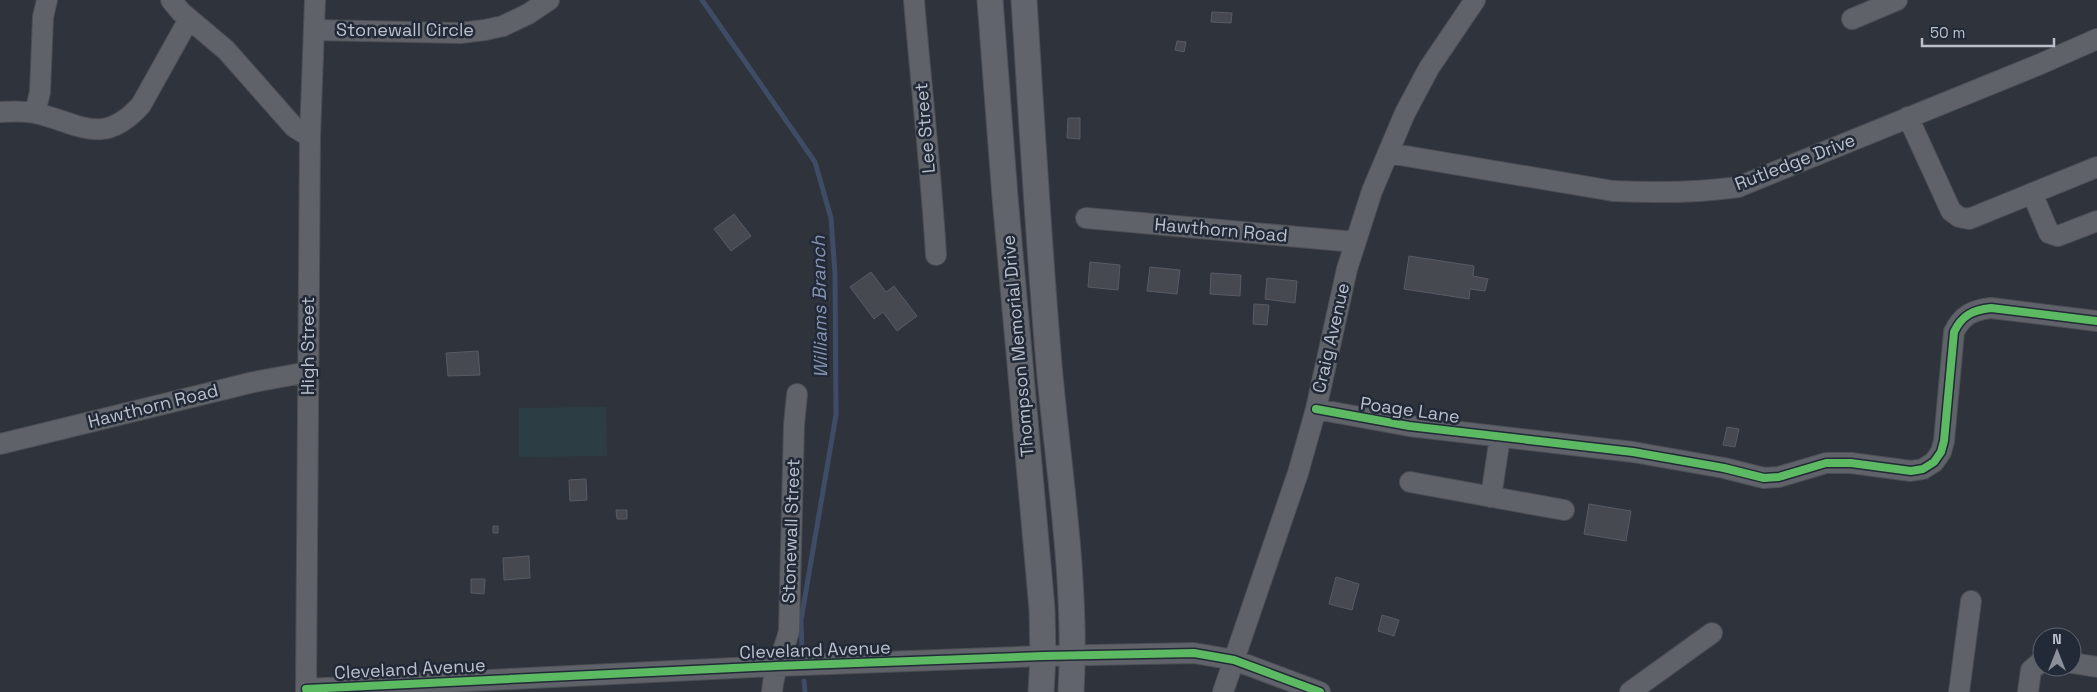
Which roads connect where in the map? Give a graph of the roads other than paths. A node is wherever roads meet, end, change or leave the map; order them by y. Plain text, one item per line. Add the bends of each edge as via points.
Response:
1 (46, 0) edge
2 (171, 0) edge
3 (315, 0) edge
4 (549, 0) edge
5 (914, 0) edge
6 (990, 0) edge
7 (1024, 0) edge
8 (1475, 0) edge
9 (1897, 0) edge
10 (189, 19) junction
11 (1852, 19) dead end
12 (314, 30) junction
13 (2097, 39) edge
14 (0, 112) edge
15 (35, 113) junction
16 (1908, 117) junction
17 (310, 137) junction
18 (1388, 153) junction
19 (2097, 167) edge
20 (2032, 193) junction
21 (1086, 218) dead end
22 (2097, 221) edge
23 (1355, 242) junction
24 (936, 256) dead end
25 (2097, 321) edge
26 (308, 372) junction
27 (797, 394) dead end
28 (1316, 409) junction
29 (1500, 437) junction
30 (0, 444) edge
31 (1410, 482) dead end
32 (1491, 497) junction
33 (1564, 510) dead end
34 (1971, 602) dead end
35 (1712, 633) dead end
36 (1043, 656) junction
37 (1073, 656) junction
38 (1234, 660) junction
39 (2082, 665) edge
40 (776, 666) junction
41 (2097, 667) edge
42 (2032, 669) edge
43 (306, 691) edge
44 (772, 692) edge
45 (1041, 692) edge
46 (1071, 692) edge
47 (1223, 692) edge
48 (1320, 692) edge
49 (1630, 692) edge
50 (1959, 692) edge
51 (2028, 692) edge

1 - 15 street via 42,17 40,92
2 - 10 street
3 - 12 street, High Street
4 - 12 street, Stonewall Circle via 503,26 485,30 460,33
5 - 24 street, Lee Street
6 - 36 main road, Thompson Memorial Drive via 1042,609
7 - 37 main road, Thompson Memorial Drive via 1037,214 1069,568
8 - 18 street, Craig Avenue via 1429,68
9 - 11 street
10 - 15 street via 141,105 117,126 88,130
10 - 17 street via 226,50 294,127
12 - 17 street, High Street
13 - 16 street, Rutledge Drive
14 - 15 street
16 - 18 street, Rutledge Drive via 1738,188 1704,192 1613,191
16 - 20 street via 1951,211 1959,217 1969,219
17 - 26 street, High Street
18 - 23 street, Craig Avenue
19 - 20 street
20 - 22 street via 2050,233 2058,236
21 - 23 street, Hawthorn Road
23 - 28 street, Craig Avenue
25 - 29 street, Poage Lane via 1991,308 1968,314 1954,332 1941,452 1923,469 1911,471 1851,462 1826,462 1779,478 1764,478 1633,452
26 - 30 street, Hawthorn Road via 254,382
26 - 43 street, High Street
27 - 40 street, Stonewall Street via 789,630
28 - 29 street, Poage Lane via 1409,426
28 - 38 street, Craig Avenue via 1298,473
29 - 32 street
31 - 32 street
32 - 33 street
34 - 50 street
35 - 49 street
36 - 37 street, Cleveland Avenue
36 - 40 street, Cleveland Avenue
36 - 45 main road, Thompson Memorial Drive
37 - 38 street, Cleveland Avenue via 1194,653
37 - 46 main road, Thompson Memorial Drive
38 - 47 street, Craig Avenue
38 - 48 street, Cleveland Avenue
39 - 41 street
40 - 43 street, Cleveland Avenue
40 - 44 street, Stonewall Street
42 - 51 street

